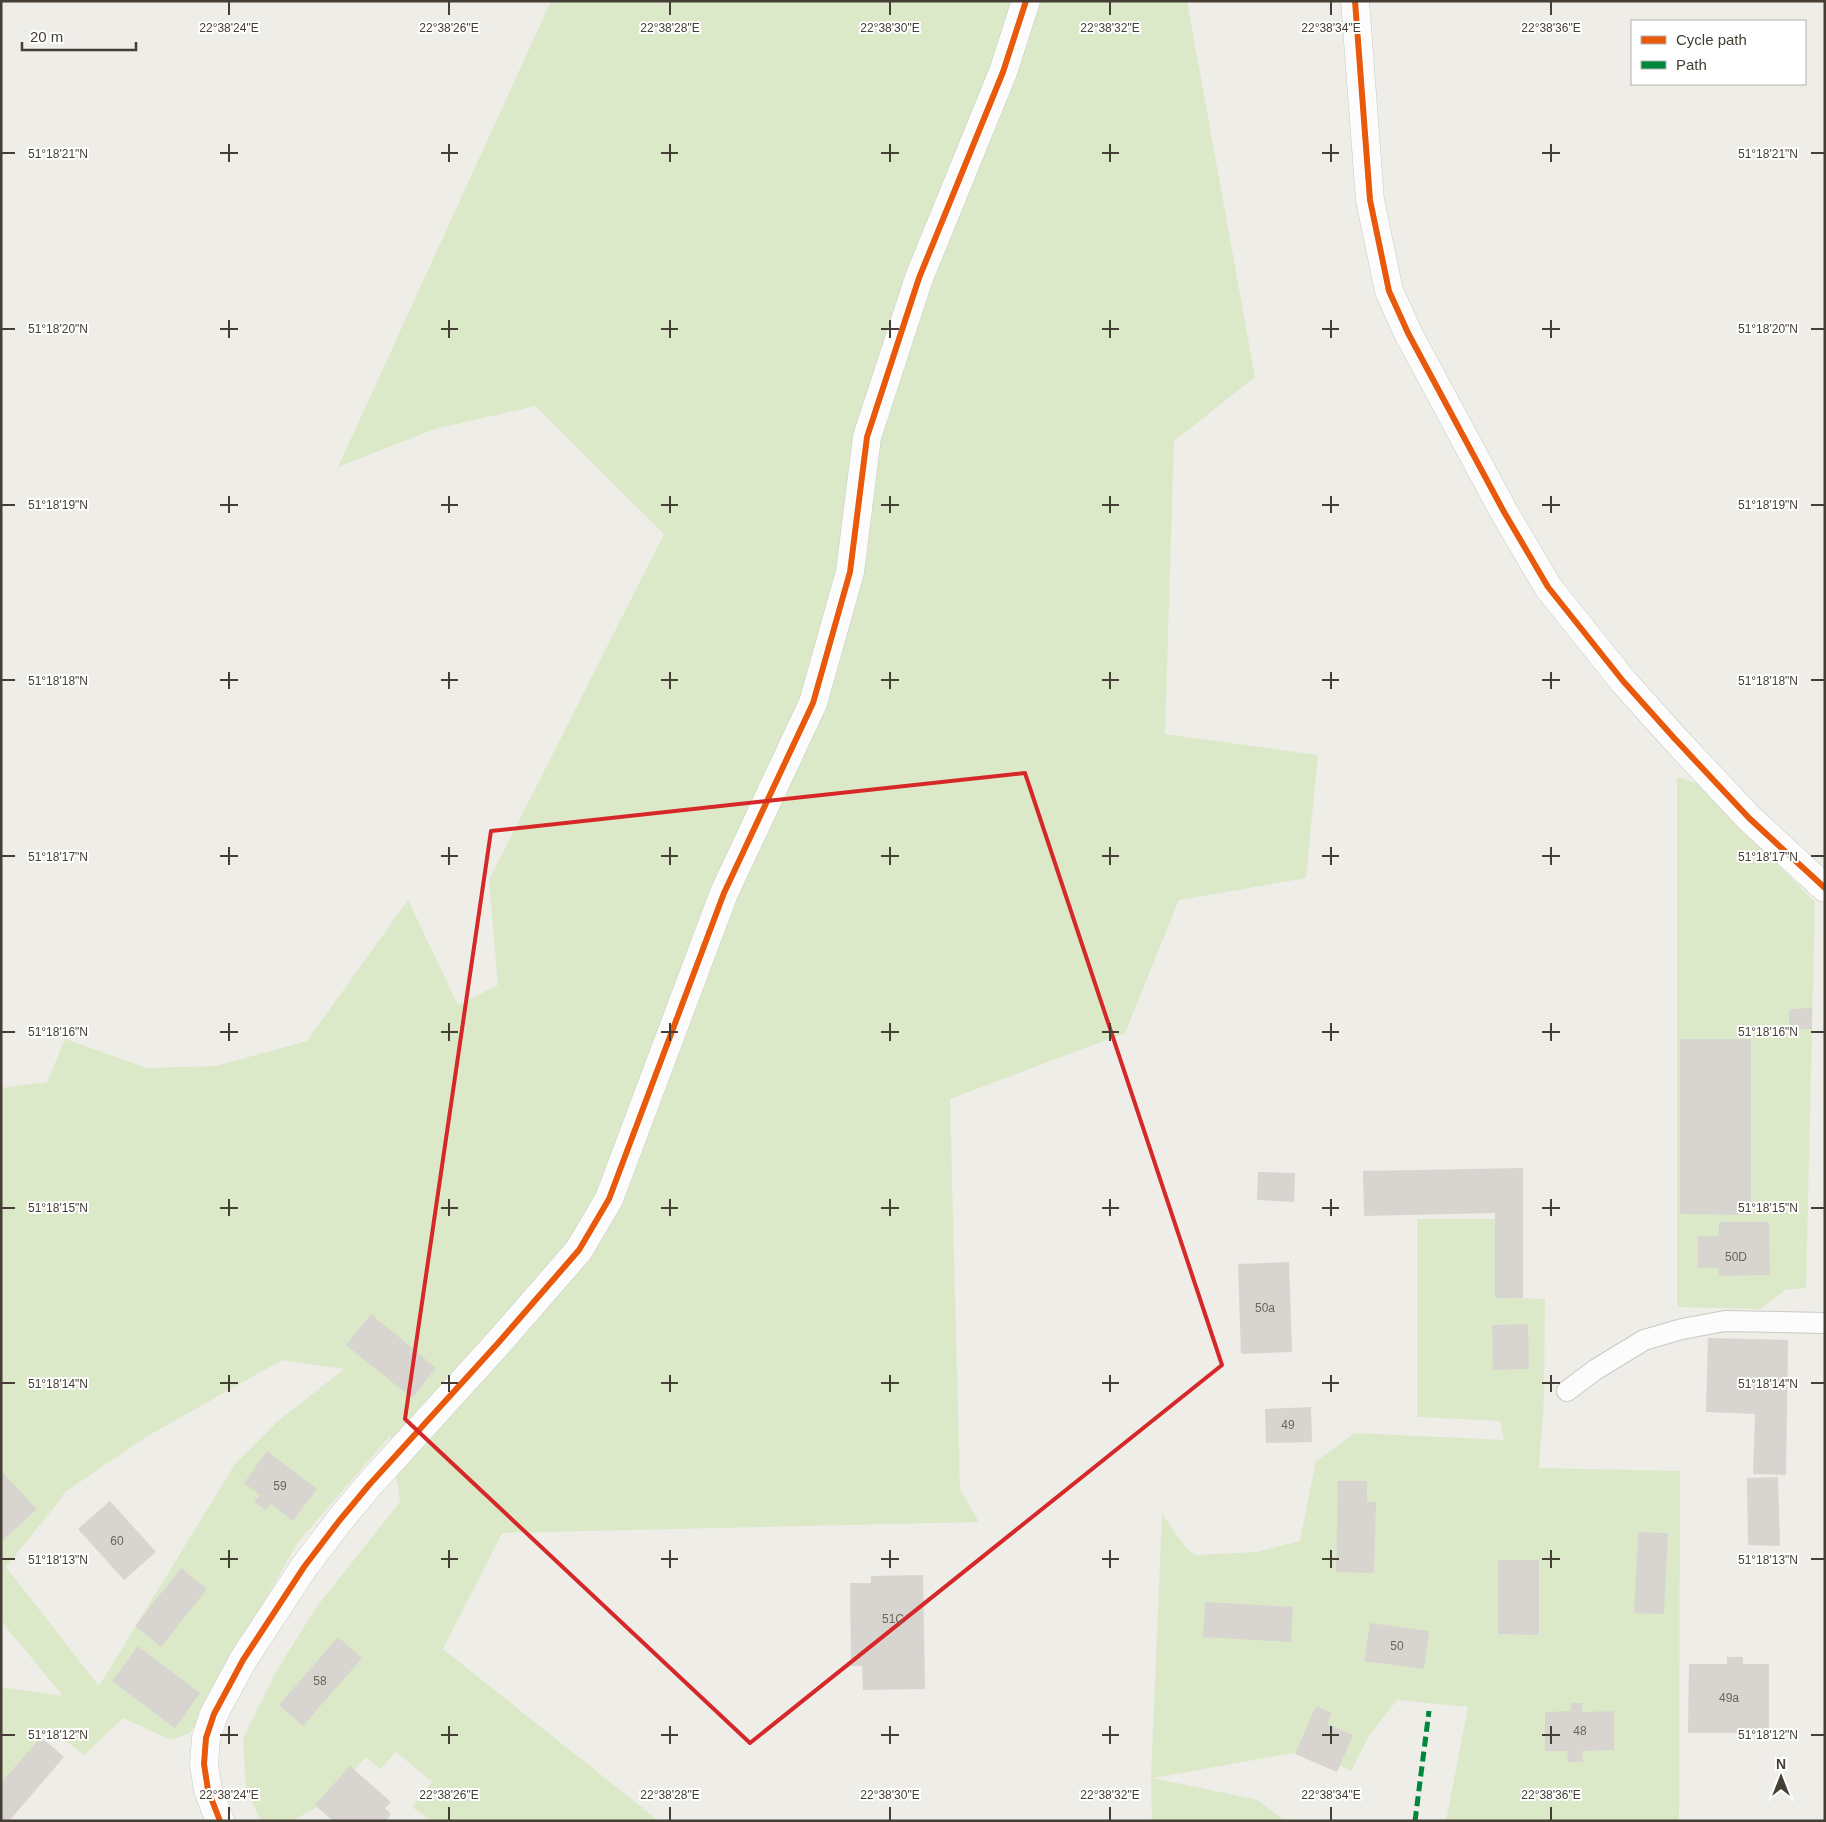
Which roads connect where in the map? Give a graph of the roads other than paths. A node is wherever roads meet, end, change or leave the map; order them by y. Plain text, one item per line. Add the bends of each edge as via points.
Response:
1 (1026, 1) edge
2 (1355, 1) edge
3 (1825, 888) edge
4 (1825, 1324) edge
5 (1567, 1391) dead end
6 (220, 1821) edge

1 - 6 street via 1003,72 919,278 868,438 850,572 813,703 724,893 608,1199 579,1250 339,1521 243,1660 214,1714 206,1738 204,1764 208,1790
2 - 3 street via 1370,200 1389,291 1408,333 1548,587 1674,739 1749,818
4 - 5 lane via 1725,1321 1682,1329 1644,1340

